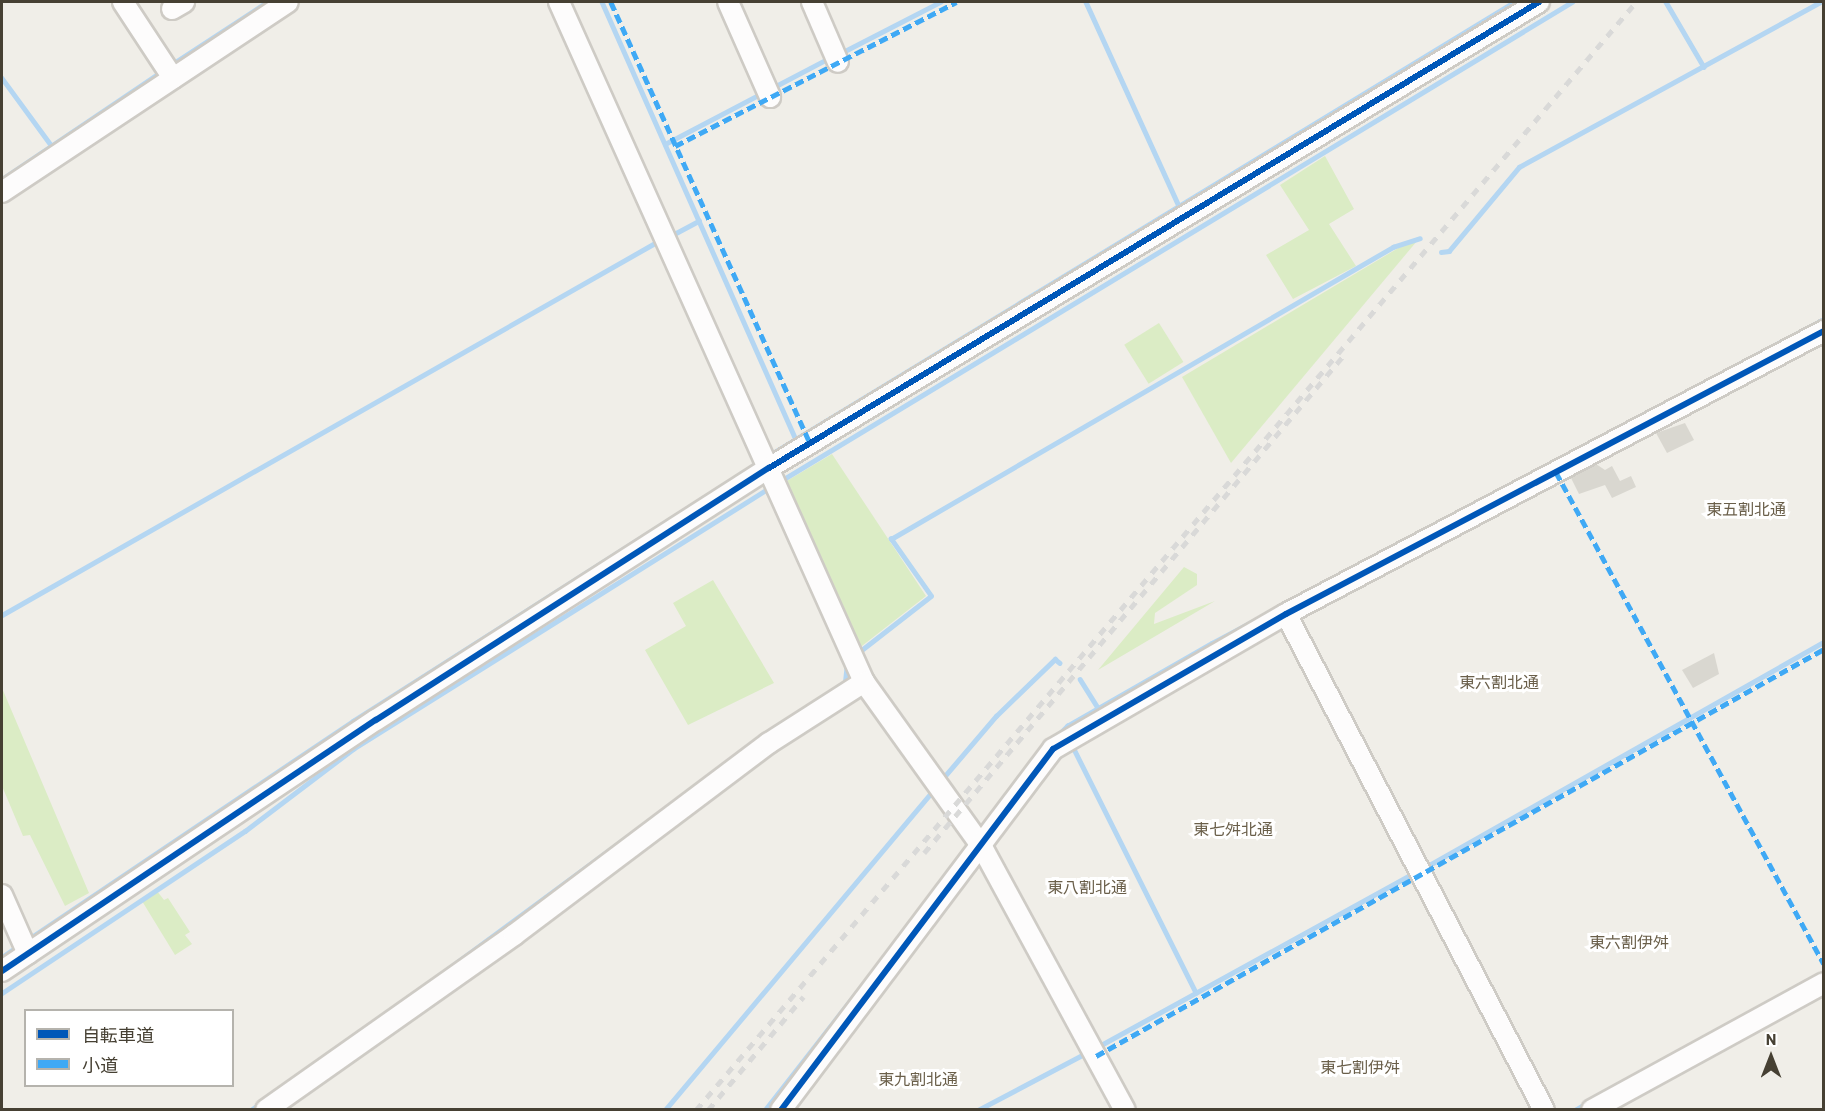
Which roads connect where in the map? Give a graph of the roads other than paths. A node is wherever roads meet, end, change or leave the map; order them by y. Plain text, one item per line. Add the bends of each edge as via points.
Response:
1 (123, 2) edge
2 (286, 2) edge
3 (559, 2) edge
4 (728, 2) edge
5 (812, 2) edge
6 (1539, 2) edge
7 (836, 58) dead end
8 (169, 71) junction
9 (768, 93) dead end
10 (2, 192) edge
11 (1824, 331) edge
12 (770, 470) junction
13 (1286, 614) junction
14 (864, 682) junction
15 (977, 841) junction
16 (2, 895) edge
17 (24, 947) junction
18 (2, 972) edge
19 (1824, 983) edge
20 (266, 1110) edge
21 (781, 1110) edge
22 (1125, 1110) edge
23 (1544, 1110) edge
24 (1592, 1110) edge

1 - 8 street
2 - 8 street
3 - 12 street
4 - 9 street
5 - 7 street
6 - 12 street
8 - 10 street
11 - 13 street
12 - 14 street
12 - 17 street
13 - 15 street via 1053,749
13 - 23 street
14 - 15 street
14 - 20 street via 769,743 514,935
15 - 21 street
15 - 22 street
16 - 17 street
17 - 18 street
19 - 24 street

